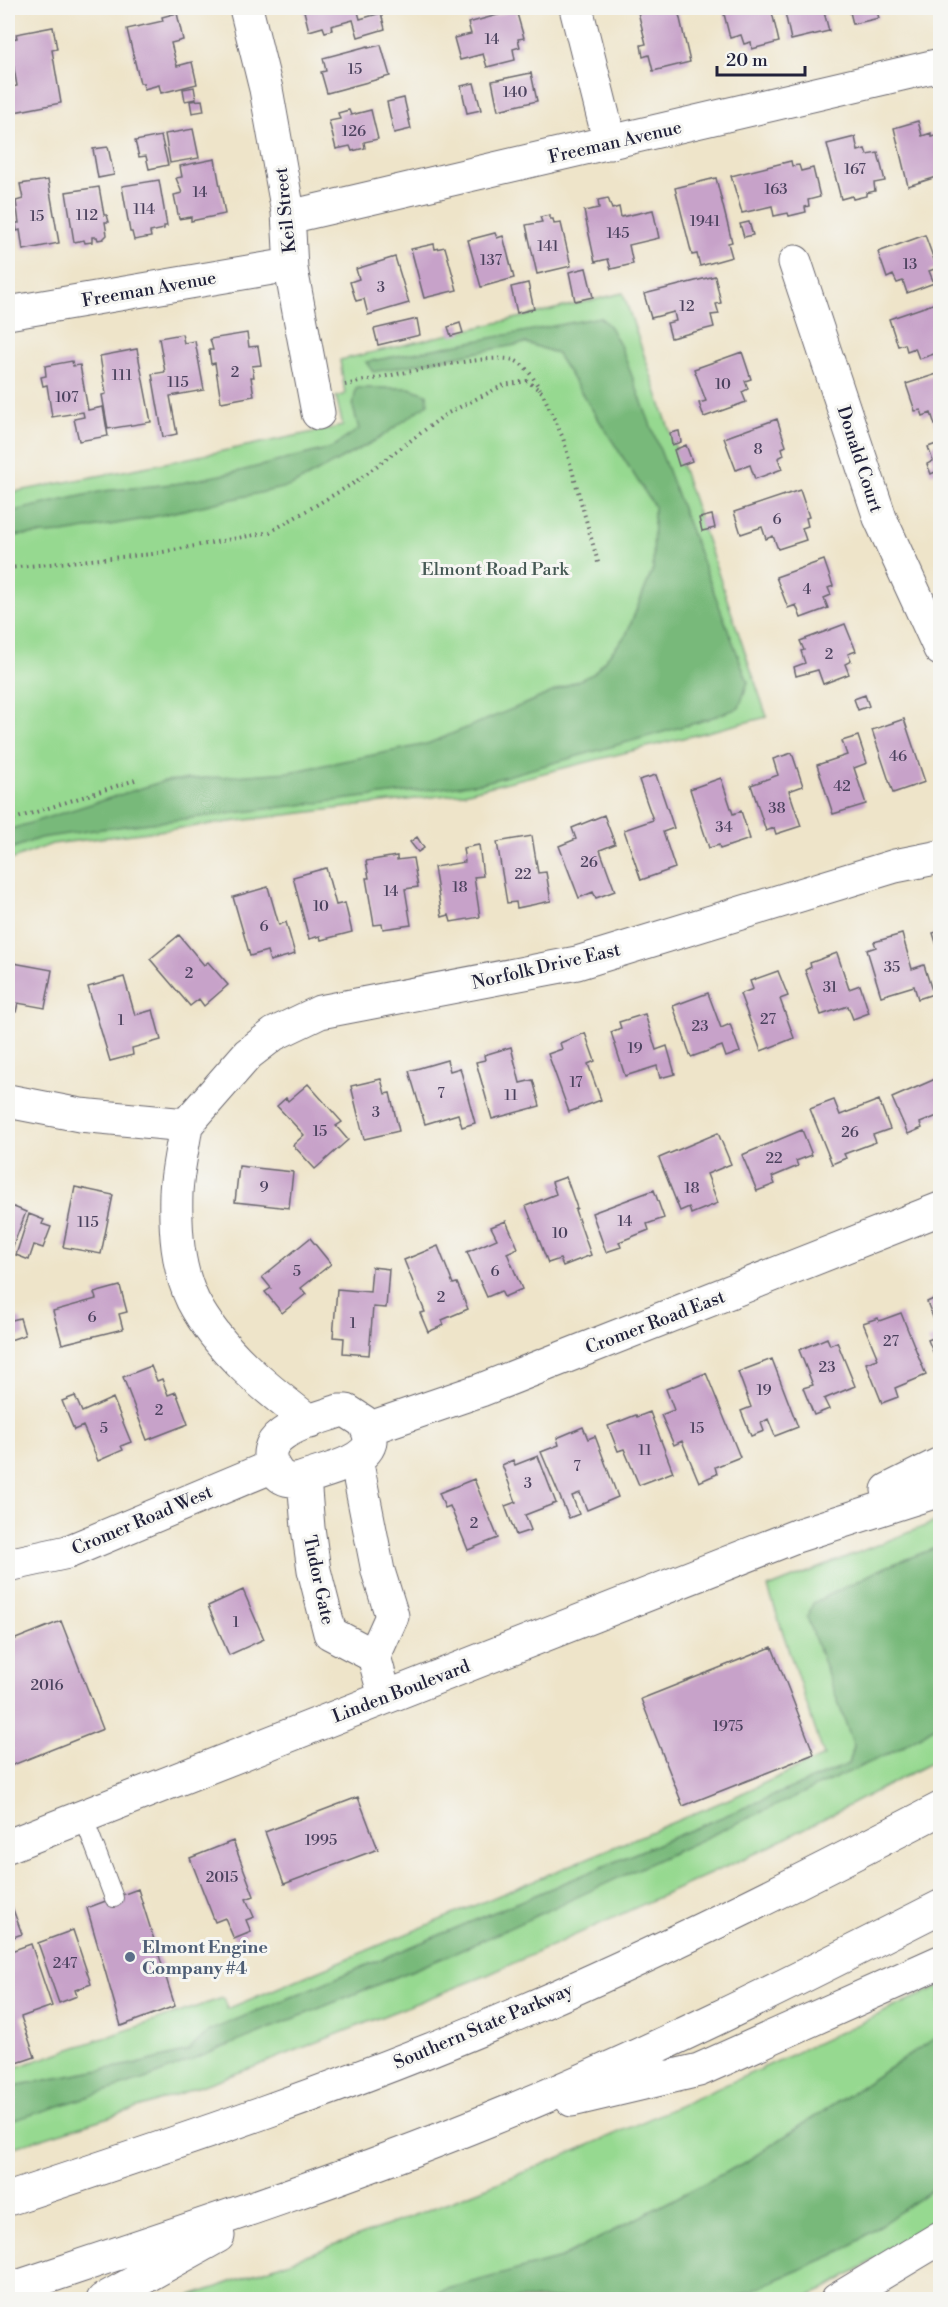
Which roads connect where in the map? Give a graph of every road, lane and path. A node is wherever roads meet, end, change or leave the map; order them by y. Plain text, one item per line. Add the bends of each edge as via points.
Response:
1 (246, 8) edge
2 (576, 8) edge
3 (940, 65) edge
4 (610, 144) junction
5 (289, 217) junction
6 (795, 262) dead end
7 (290, 265) junction
8 (8, 313) edge
9 (339, 386) dead end
10 (542, 392) junction
11 (318, 413) dead end
12 (599, 566) dead end
13 (8, 568) edge
14 (940, 649) edge
15 (135, 780) dead end
16 (8, 820) edge
17 (940, 857) edge
18 (8, 1101) edge
19 (186, 1125) junction
20 (940, 1209) edge
21 (310, 1422) junction
22 (362, 1444) junction
23 (940, 1464) edge
24 (273, 1466) junction
25 (303, 1478) junction
26 (940, 1490) edge
27 (796, 1536) junction
28 (8, 1565) edge
29 (374, 1656) junction
30 (385, 1697) junction
31 (940, 1809) edge
32 (84, 1816) junction
33 (8, 1846) edge
34 (114, 1898) dead end
35 (940, 1907) edge
36 (940, 1962) edge
37 (492, 2119) junction
38 (293, 2194) junction
39 (8, 2199) edge
40 (940, 2238) edge
41 (8, 2290) edge
42 (103, 2300) edge
43 (837, 2300) edge

1 - 5 main road, Keil Street via 266,89
2 - 4 main road
3 - 4 main road, Freeman Avenue
4 - 5 main road, Freeman Avenue
5 - 7 main road, Keil Street
6 - 14 main road, Donald Court via 880,518
7 - 8 main road, Freeman Avenue
7 - 11 main road, Keil Street
9 - 10 path via 482,359 512,359 525,367
10 - 12 path via 563,438
10 - 13 path via 527,381 504,385 456,409 354,483 270,532 152,554
15 - 16 path
17 - 19 main road, Norfolk Drive East via 895,866 577,963 320,1012 274,1034 248,1054
18 - 19 main road via 80,1116
19 - 21 main road via 176,1191 177,1240 193,1300 216,1337
20 - 22 main road, Cromer Road East via 481,1390
21 - 22 main road via 347,1411 364,1422
21 - 24 main road via 277,1437 271,1446
22 - 25 main road, Cromer Road East
22 - 29 main road via 378,1571 392,1616
23 - 27 main road, Linden Boulevard
24 - 25 main road via 286,1479
24 - 28 main road, Cromer Road West via 68,1552
25 - 29 main road, Tudor Gate via 314,1570 330,1633
26 - 27 main road, Linden Boulevard
27 - 30 main road, Linden Boulevard
29 - 30 main road
30 - 32 main road, Linden Boulevard
31 - 39 main road, Southern State Parkway via 630,1964 518,2013 220,2129
32 - 33 main road, Linden Boulevard
32 - 34 lane
35 - 37 main road via 686,2032
36 - 37 main road via 699,2070
37 - 38 main road
38 - 41 main road
38 - 42 main road
40 - 43 main road

